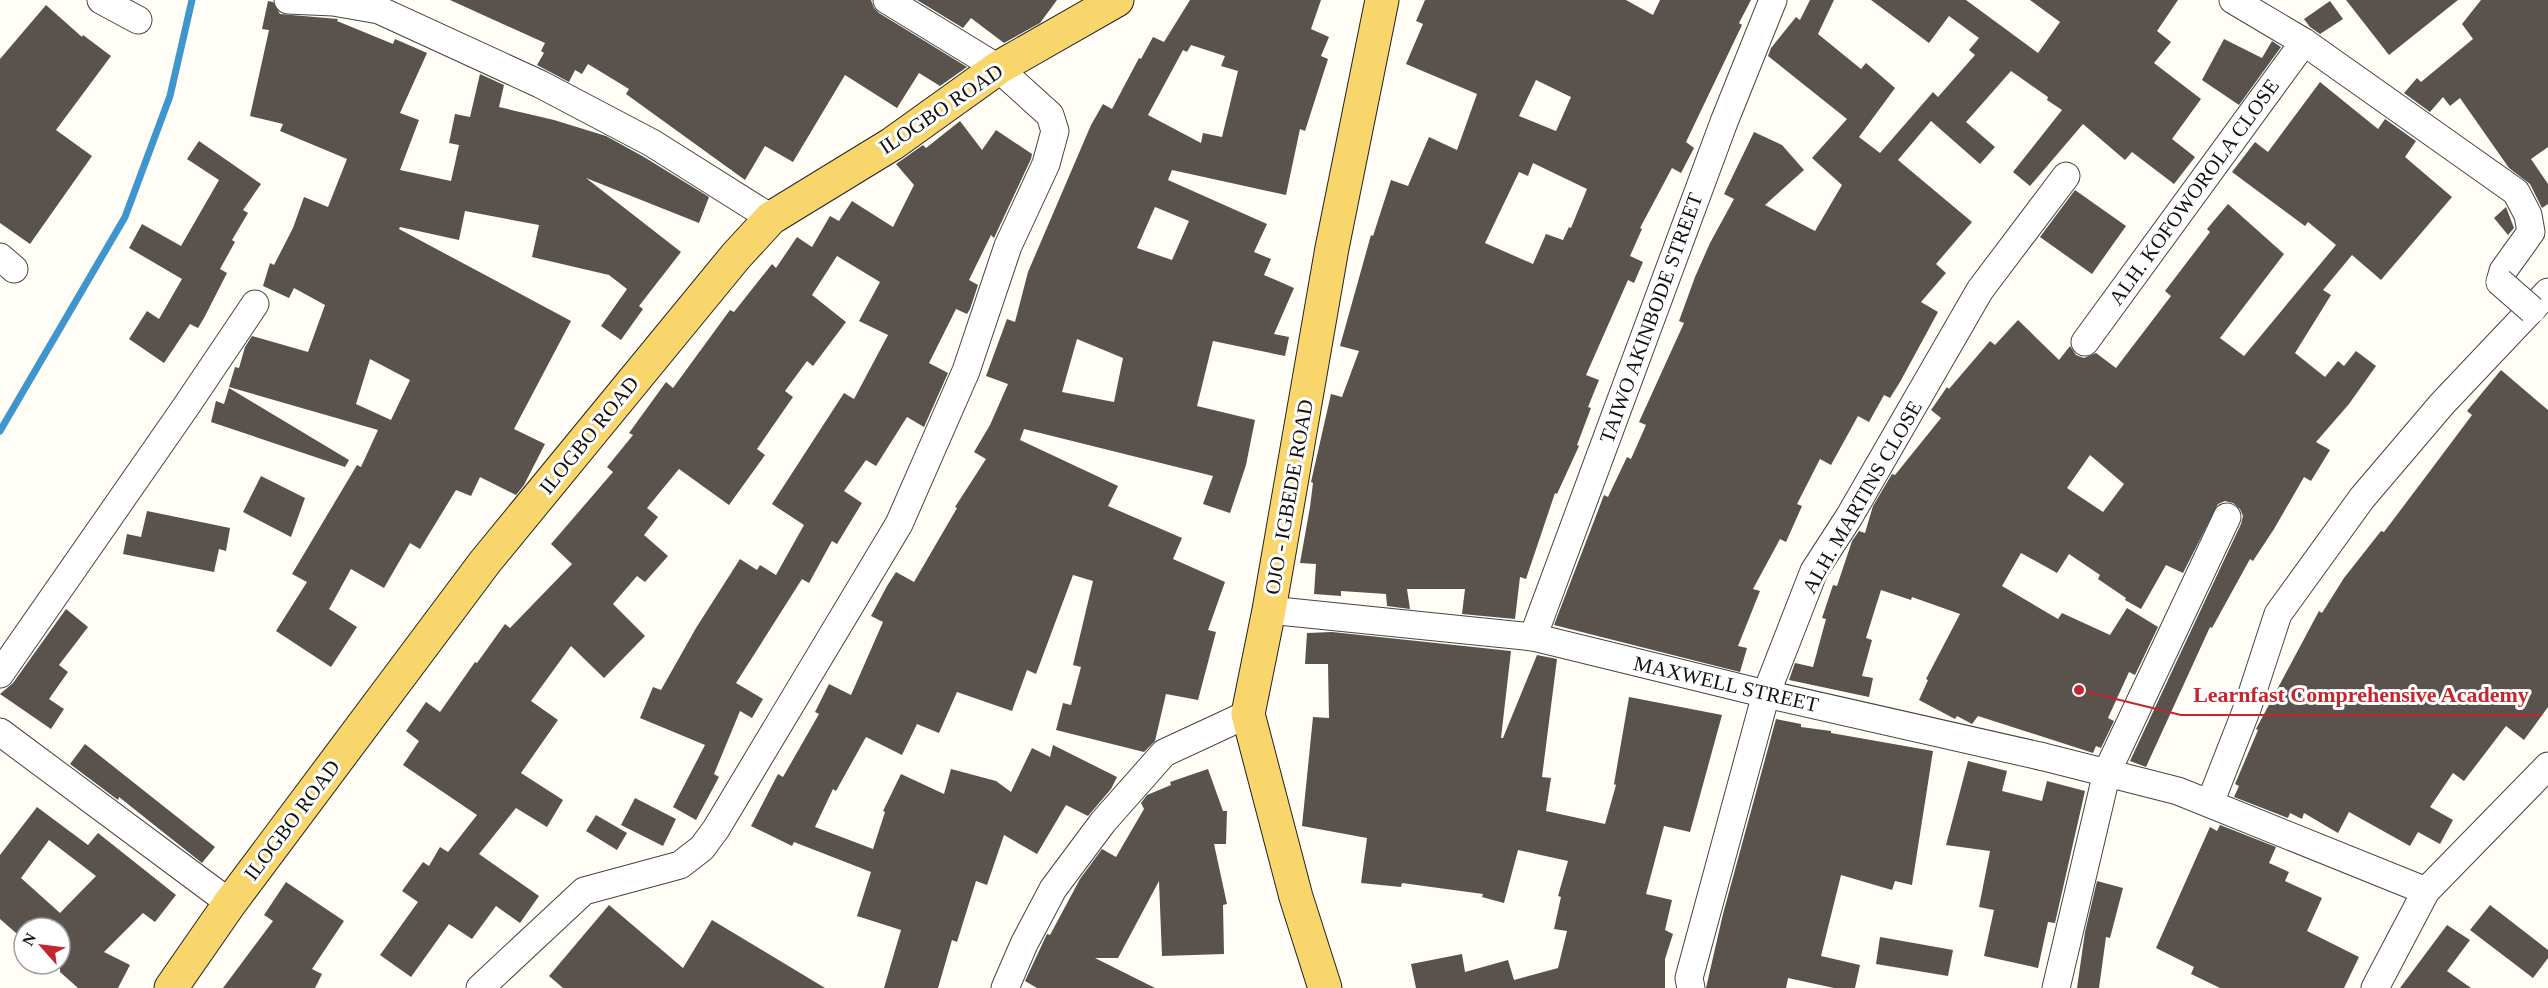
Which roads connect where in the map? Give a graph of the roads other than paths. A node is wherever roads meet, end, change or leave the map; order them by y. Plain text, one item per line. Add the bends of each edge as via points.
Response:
1 (101, 0) edge
2 (288, 0) edge
3 (887, 0) edge
4 (1117, 0) edge
5 (1382, 0) edge
6 (1773, 0) edge
7 (2233, 0) edge
8 (138, 20) dead end
9 (2304, 42) junction
10 (999, 68) junction
11 (2066, 176) dead end
12 (771, 218) junction
13 (255, 303) dead end
14 (2535, 305) edge
15 (2085, 342) dead end
16 (2227, 517) dead end
17 (1269, 610) junction
18 (1533, 637) junction
19 (0, 674) edge
20 (1766, 694) junction
21 (1248, 714) junction
22 (0, 732) edge
23 (2548, 766) edge
24 (2107, 772) junction
25 (2206, 802) junction
26 (2426, 891) junction
27 (230, 903) junction
28 (171, 988) edge
29 (480, 988) edge
30 (1005, 988) edge
31 (1325, 988) edge
32 (1691, 988) edge
33 (2056, 988) edge
34 (2375, 988) edge

1 - 8 street
2 - 12 street via 379,10 540,84 642,138
3 - 10 street
4 - 10 main road, ILOGBO ROAD
5 - 17 main road, OJO - IGBEDE ROAD via 1332,248
6 - 18 street, TAIWO AKINBODE STREET
7 - 9 street
9 - 14 street, bridge via 2516,192 2528,215 2531,232 2503,271 2500,282
9 - 15 street, ALH. KOFOWOROLA CLOSE
10 - 12 main road, ILOGBO ROAD via 892,144
10 - 29 street via 1050,114 1055,131 1046,164 1008,246 966,371 899,524 702,848 680,865 584,891
11 - 20 street, ALH. MARTINS CLOSE via 1980,290 1814,572
12 - 27 main road, ILOGBO ROAD via 485,562
13 - 19 street
14 - 25 street via 2442,404 2362,498 2278,614 2248,706
16 - 24 street
17 - 18 street, MAXWELL STREET
17 - 21 main road, OJO - IGBEDE ROAD
18 - 20 street, MAXWELL STREET
20 - 24 street, MAXWELL STREET
20 - 32 street, ALH. MARTINS CLOSE via 1689,978
21 - 30 street via 1164,753 1103,822 1053,888
21 - 31 main road, OJO - IGBEDE ROAD via 1296,897
22 - 27 street
23 - 26 street
24 - 25 street, MAXWELL STREET
24 - 33 street
25 - 26 street, MAXWELL STREET
26 - 34 street
27 - 28 main road, ILOGBO ROAD

